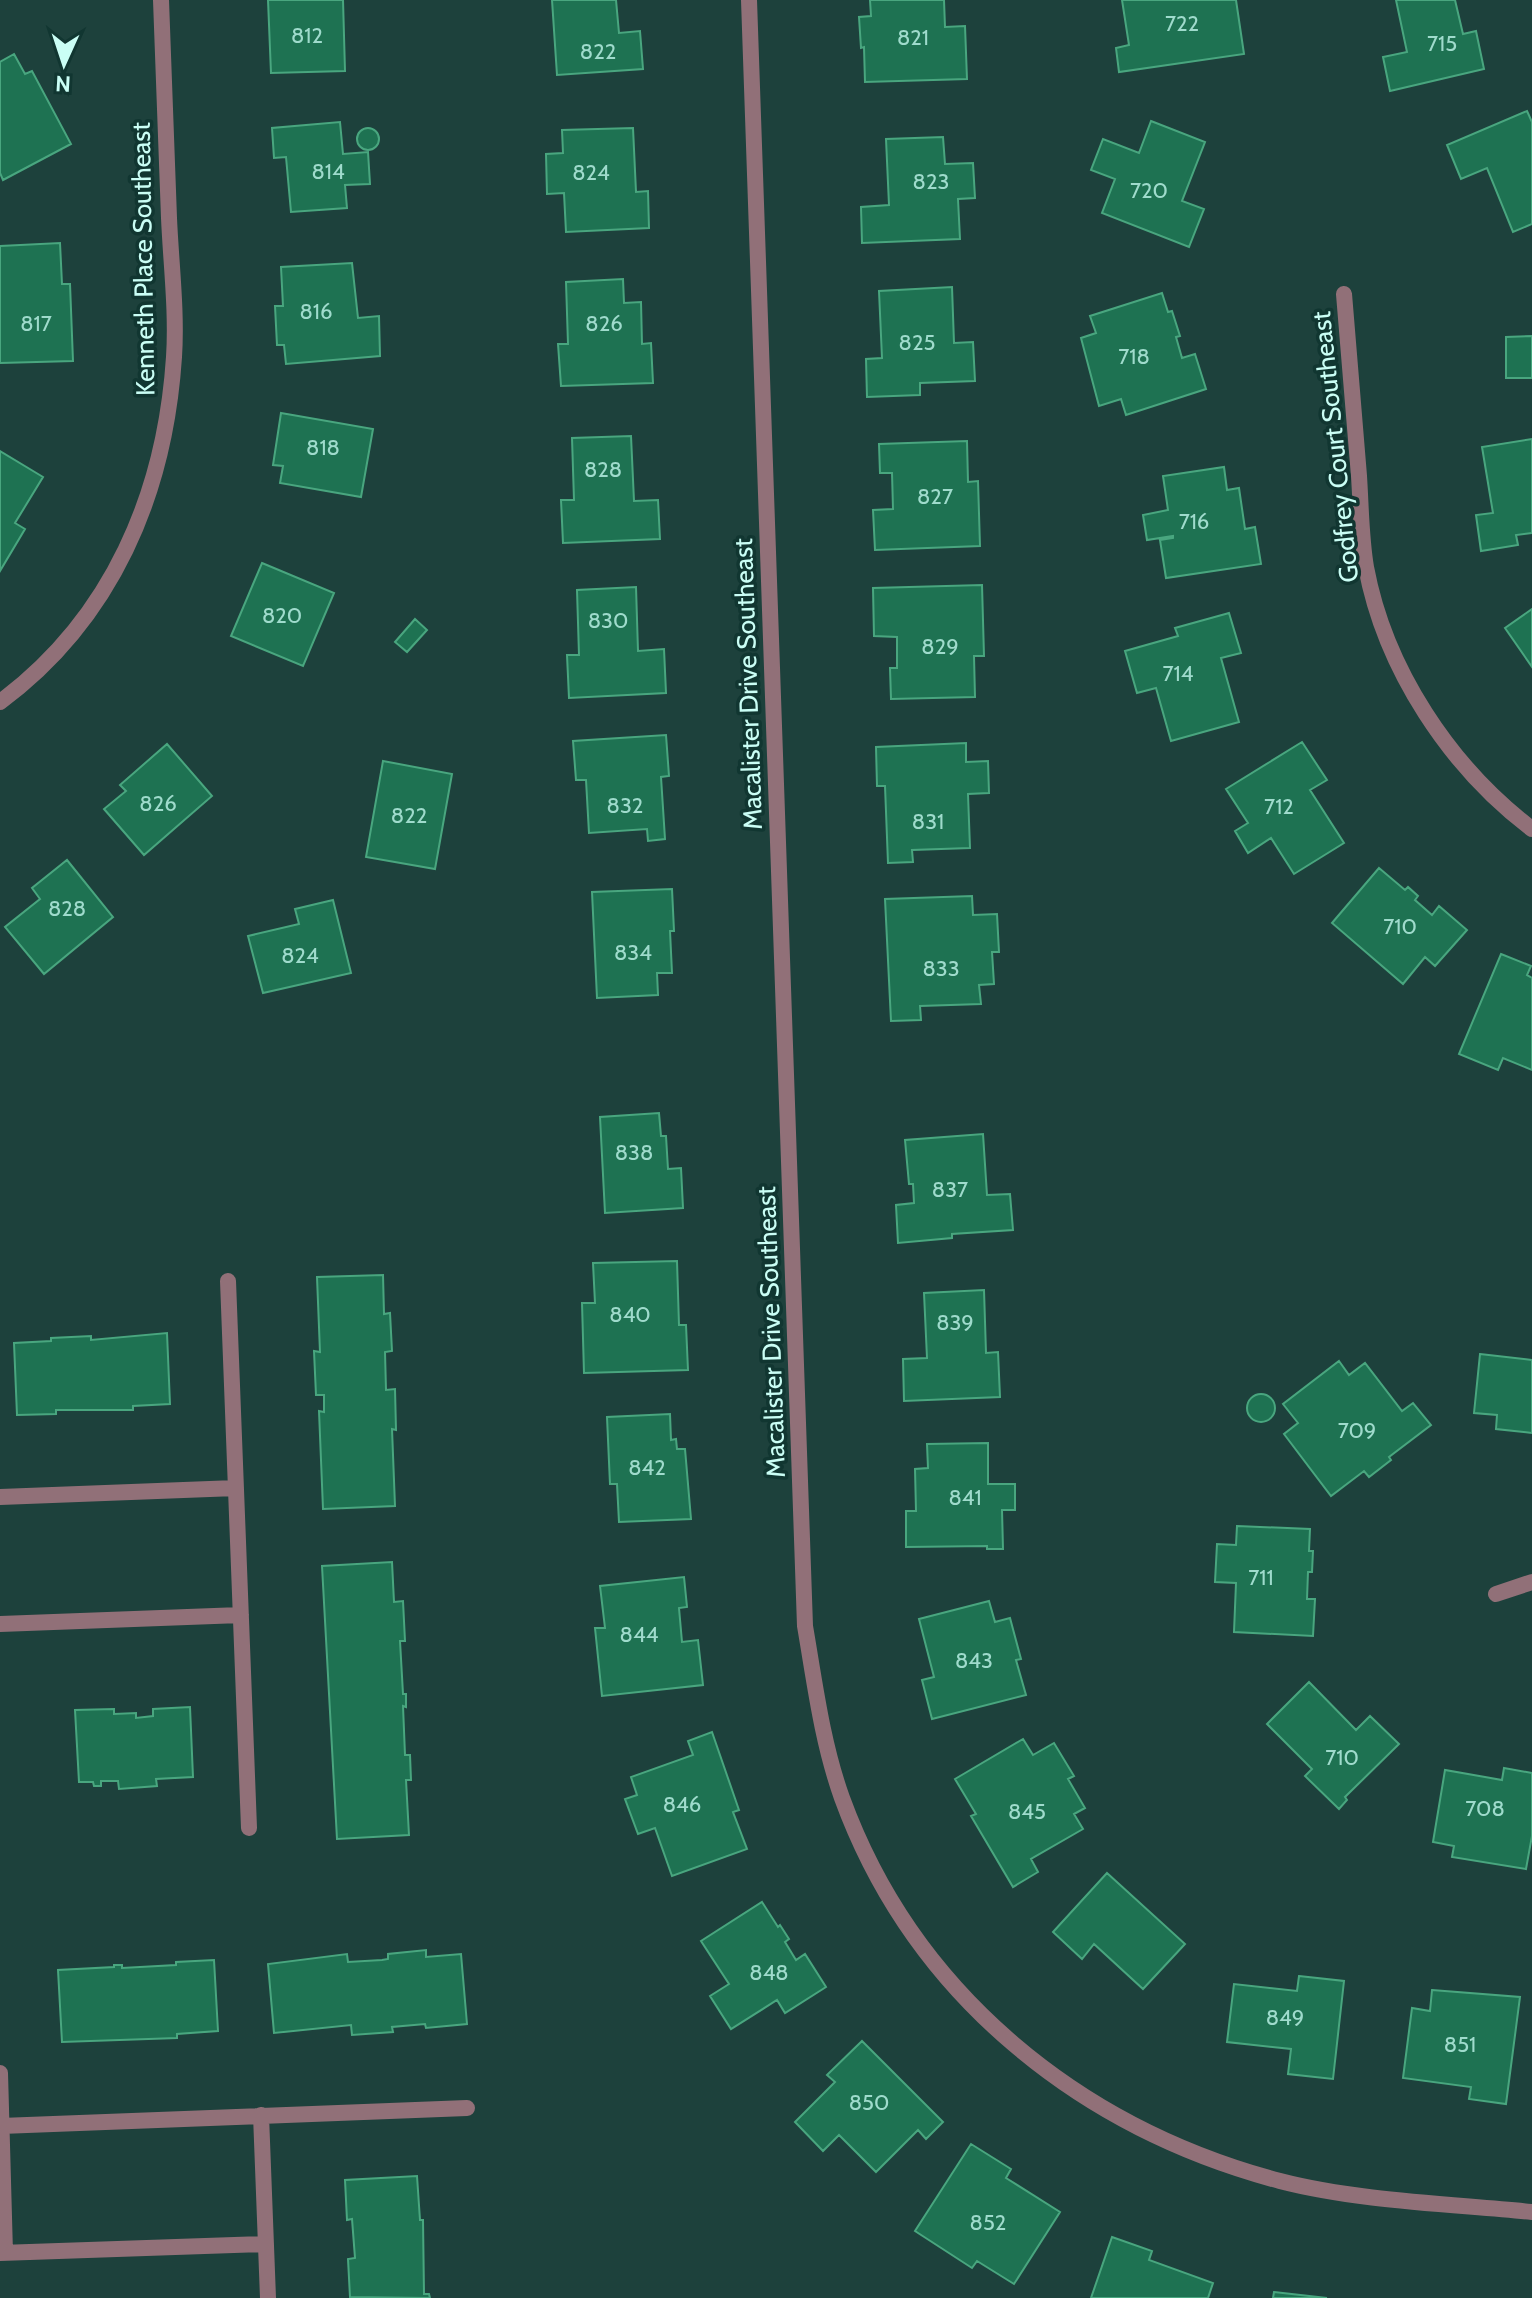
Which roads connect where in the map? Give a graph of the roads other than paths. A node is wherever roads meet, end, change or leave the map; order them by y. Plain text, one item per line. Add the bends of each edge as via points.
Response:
1 (161, 0) edge
2 (749, 0) edge
3 (1344, 294) dead end
4 (0, 702) edge
5 (1532, 829) edge
6 (228, 1281) dead end
7 (236, 1488) junction
8 (0, 1497) edge
9 (1532, 1582) edge
10 (1496, 1594) dead end
11 (241, 1615) junction
12 (0, 1624) edge
13 (249, 1828) dead end
14 (0, 2073) edge
15 (467, 2108) dead end
16 (261, 2115) junction
17 (1, 2126) edge
18 (1532, 2212) edge
19 (266, 2244) junction
20 (2, 2253) edge
21 (268, 2298) edge

1 - 4 street, Kenneth Place Southeast via 174,354 169,415 135,533 84,622 25,684
2 - 18 street, Macalister Drive Southeast via 805,1626 821,1725 842,1798 911,1931 955,1988 1004,2038 1116,2117 1172,2145 1282,2182
3 - 5 street, Godfrey Court Southeast via 1366,566 1377,610 1402,672 1434,727 1479,782
6 - 7 street
7 - 8 street
7 - 11 street
9 - 10 street
11 - 12 street
11 - 13 street
14 - 17 street
15 - 16 street
16 - 17 street
16 - 19 street
17 - 20 street
19 - 20 street
19 - 21 street

